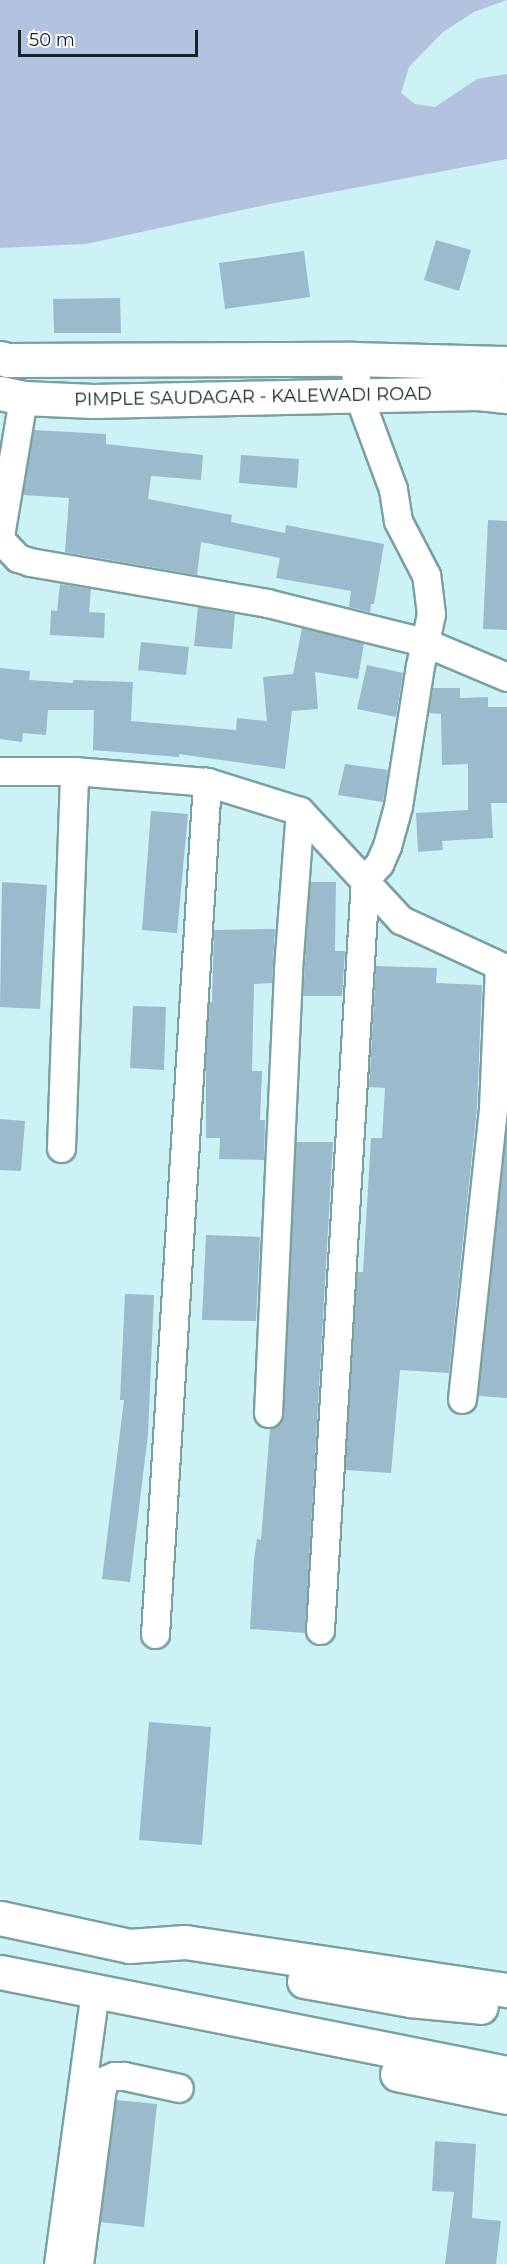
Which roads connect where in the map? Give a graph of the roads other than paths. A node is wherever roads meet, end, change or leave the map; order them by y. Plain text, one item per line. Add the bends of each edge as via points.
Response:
1 (0, 358) edge
2 (353, 360) junction
3 (507, 363) edge
4 (11, 396) edge
5 (507, 396) edge
6 (359, 397) junction
7 (0, 537) edge
8 (424, 642) junction
9 (507, 678) edge
10 (0, 771) edge
11 (74, 771) junction
12 (207, 782) junction
13 (300, 811) junction
14 (365, 879) junction
15 (503, 968) edge
16 (61, 1148) dead end
17 (462, 1399) dead end
18 (268, 1413) dead end
19 (320, 1630) dead end
20 (155, 1634) dead end
21 (0, 1918) edge
22 (129, 1946) junction
23 (0, 1972) edge
24 (507, 1990) edge
25 (107, 1994) junction
26 (507, 2009) edge
27 (507, 2073) edge
28 (178, 2088) dead end
29 (507, 2097) edge
30 (58, 2264) edge
31 (79, 2264) edge

1 - 2 main road, PIMPLE SAUDAGAR - KALEWADI ROAD
2 - 3 main road, PIMPLE SAUDAGAR - KALEWADI ROAD
2 - 6 street
4 - 6 main road, PIMPLE SAUDAGAR - KALEWADI ROAD via 93,400
4 - 7 street
5 - 6 main road, PIMPLE SAUDAGAR - KALEWADI ROAD via 477,393
6 - 8 street via 393,489 398,521 426,575 431,615
7 - 8 street via 18,558 30,562 248,599
8 - 9 street
8 - 14 street via 398,806 379,864
10 - 11 street
11 - 12 street
11 - 16 street
12 - 13 street
12 - 20 street
13 - 14 street
13 - 18 street via 288,969
14 - 15 street via 401,920
14 - 19 street
15 - 17 street via 493,1109
21 - 22 main road
22 - 24 main road via 185,1942
22 - 26 main road via 410,2000
23 - 25 main road
25 - 27 main road
25 - 29 main road via 153,2023
25 - 30 street
28 - 31 street via 124,2076 105,2080

